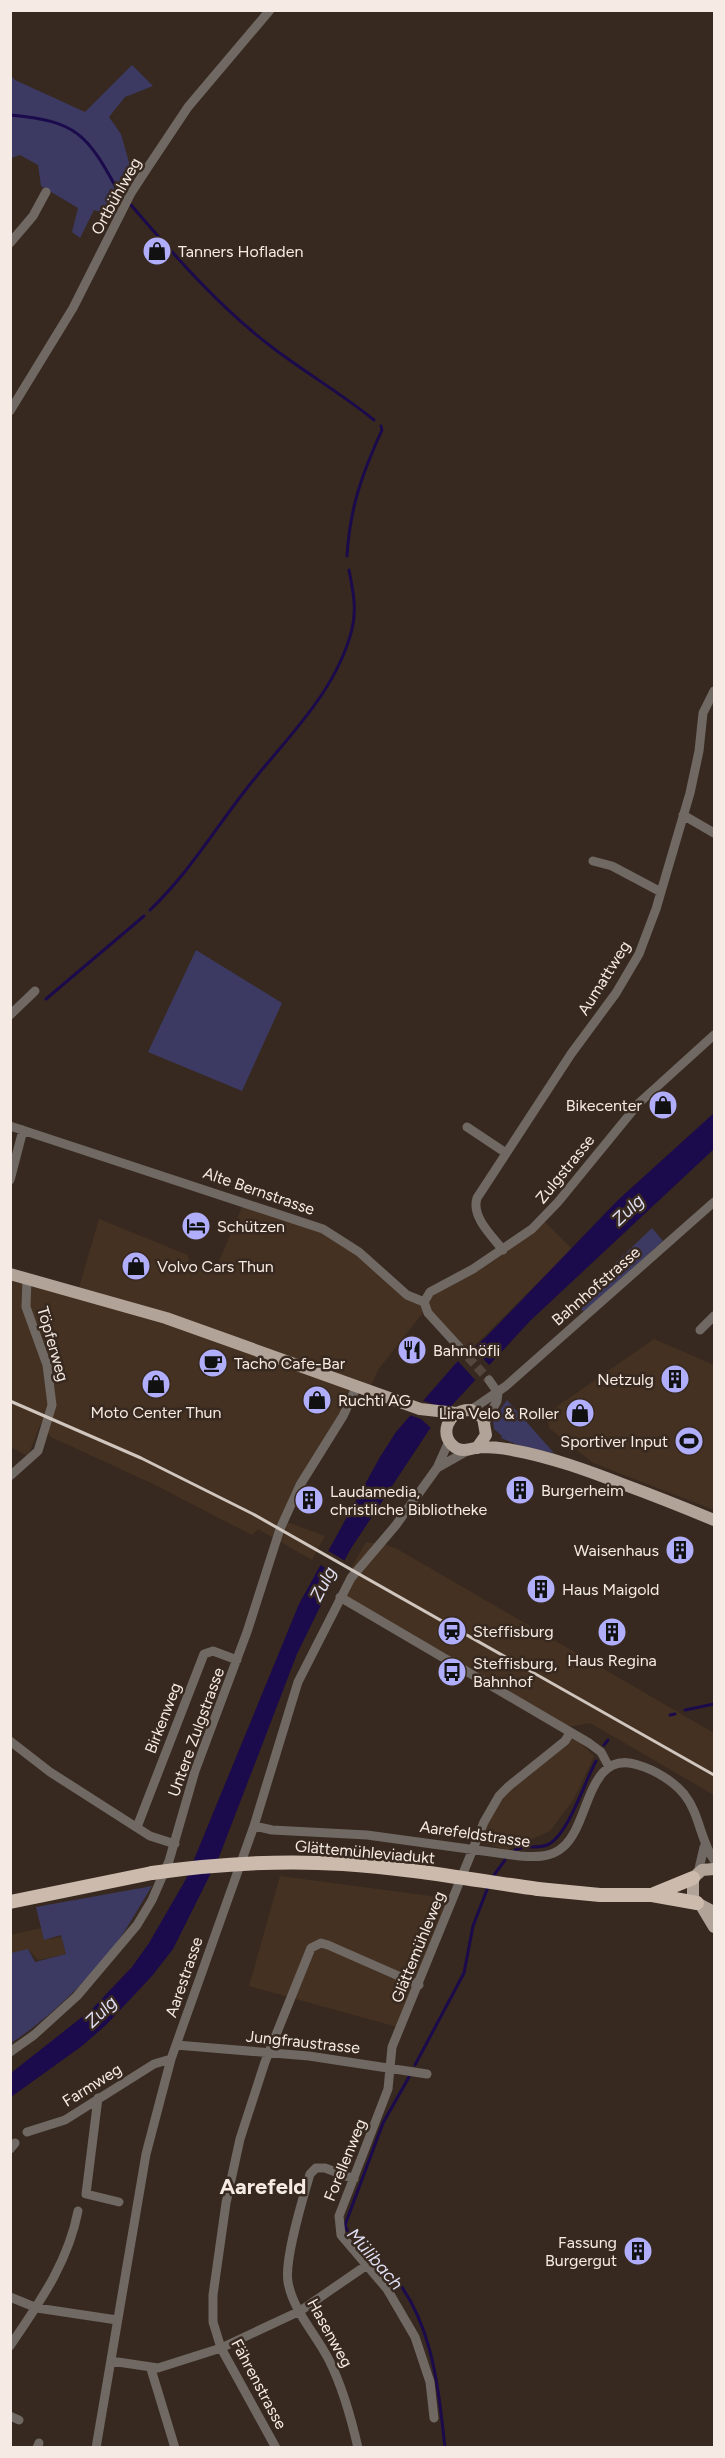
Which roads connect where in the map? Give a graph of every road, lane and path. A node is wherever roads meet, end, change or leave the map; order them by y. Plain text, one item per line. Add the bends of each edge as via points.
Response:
1 (270, 10) edge
2 (46, 192) dead end
3 (10, 243) edge
4 (10, 411) edge
5 (714, 691) edge
6 (683, 815) junction
7 (714, 833) edge
8 (593, 861) dead end
9 (661, 892) junction
10 (35, 991) dead end
11 (10, 1015) edge
12 (714, 1035) edge
13 (10, 1126) edge
14 (466, 1127) dead end
15 (23, 1131) junction
16 (506, 1153) junction
17 (10, 1180) edge
18 (714, 1202) edge
19 (503, 1250) junction
20 (10, 1274) edge
21 (27, 1278) junction
22 (424, 1302) junction
23 (714, 1316) edge
24 (700, 1330) dead end
25 (459, 1347) tunnel mouth
26 (489, 1380) tunnel mouth
27 (357, 1386) junction
28 (498, 1393) junction
29 (415, 1407) junction
30 (471, 1410) junction
31 (454, 1413) junction
32 (486, 1427) junction
33 (446, 1433) junction
34 (472, 1449) junction
35 (511, 1449) junction
36 (436, 1468) junction
37 (10, 1476) edge
38 (714, 1520) edge
39 (340, 1597) junction
40 (237, 1660) junction
41 (570, 1733) junction
42 (10, 1741) edge
43 (609, 1767) junction
44 (254, 1826) junction
45 (137, 1827) junction
46 (175, 1844) junction
47 (705, 1847) junction
48 (473, 1850) junction
49 (714, 1860) edge
50 (714, 1869) edge
51 (695, 1876) junction
52 (652, 1895) junction
53 (10, 1902) edge
54 (700, 1905) junction
55 (714, 1912) edge
56 (714, 1927) edge
57 (418, 1985) junction
58 (176, 2045) junction
59 (10, 2052) edge
60 (268, 2053) junction
61 (171, 2059) junction
62 (390, 2066) junction
63 (426, 2074) dead end
64 (99, 2098) junction
65 (27, 2132) dead end
66 (354, 2179) junction
67 (119, 2202) dead end
68 (78, 2211) dead end
69 (367, 2265) junction
70 (10, 2297) edge
71 (37, 2308) junction
72 (300, 2311) junction
73 (117, 2320) junction
74 (12, 2341) edge
75 (221, 2348) junction
76 (111, 2361) junction
77 (150, 2368) junction
78 (434, 2418) dead end
79 (96, 2448) edge
80 (175, 2448) edge
81 (276, 2448) edge
82 (358, 2448) edge

1 - 4 street, Ortbühlweg via 188,107 131,192 74,308
2 - 3 street via 33,216
5 - 6 street, Aumattweg via 704,713
6 - 7 street
6 - 9 street, Aumattweg
8 - 9 street via 612,866
9 - 16 street, Aumattweg via 633,966
10 - 11 street
12 - 19 street, Zulgstrasse via 639,1103 542,1219
13 - 15 street, Alte Bernstrasse
14 - 16 street
15 - 17 street
15 - 22 street, Alte Bernstrasse via 323,1229 359,1252 407,1295
16 - 19 street, Aumattweg via 475,1205 483,1224
18 - 28 street, Bahnhofstrasse
19 - 22 street, Zulgstrasse via 430,1292
20 - 21 main road
21 - 27 main road via 166,1318
21 - 37 street, Töpferweg via 26,1307 49,1372 52,1405 38,1451
22 - 25 street, Alte Bernstrasse via 428,1313
23 - 24 street
26 - 28 street
27 - 29 main road
27 - 40 street, Untere Zulgstrasse via 284,1521
28 - 30 street
28 - 32 street
29 - 31 main road
29 - 33 main road
30 - 31 main road
30 - 32 main road via 480,1415
31 - 33 main road
32 - 34 main road via 483,1442
32 - 35 main road
33 - 34 main road via 457,1448
33 - 36 street
34 - 35 main road
34 - 36 street
35 - 38 main road via 583,1469
36 - 39 street, Aarestrasse via 381,1545 361,1563
39 - 41 street
39 - 44 street, Aarestrasse via 298,1682
40 - 45 street, Birkenweg via 213,1651 204,1654
40 - 46 street, Untere Zulgstrasse via 195,1771
41 - 43 street via 596,1747
41 - 48 street, Glättemühleweg via 500,1796
42 - 45 street via 50,1772
43 - 47 street via 634,1763 677,1786 692,1805
43 - 48 street, Aarefeldstrasse via 596,1782 565,1846 555,1853 543,1857
44 - 48 street, Aarefeldstrasse via 367,1834
44 - 58 street, Aarestrasse
45 - 46 street via 160,1841
46 - 59 street, Untere Zulgstrasse via 152,1900 124,1942 63,2010
47 - 49 street
47 - 51 street
48 - 57 street, Glättemühleweg
50 - 51 main road
51 - 52 highway
51 - 54 main road via 693,1898
52 - 53 highway, Glättemühleviadukt, bridge via 538,1889 330,1863 249,1863 152,1873
52 - 54 highway
54 - 55 main road
54 - 56 main road
57 - 60 street, Fährenstrasse via 328,1945 316,1944 307,1954
57 - 62 street, Glättemühleweg via 392,2048
58 - 60 street, Jungfraustrasse
58 - 61 street, Aarestrasse
60 - 62 street, Jungfraustrasse
60 - 75 street, Fährenstrasse via 240,2139 226,2203 213,2295 213,2322
61 - 64 street, Farmweg via 154,2064
61 - 73 street, Aarestrasse via 146,2154
62 - 63 street, Jungfraustrasse
62 - 66 street, Forellenweg via 388,2089
64 - 65 street, Farmweg via 65,2120
64 - 67 street via 86,2194
66 - 69 street, Forellenweg via 339,2216 339,2229
66 - 72 street, Hasenweg via 324,2168 316,2168 310,2174 288,2267 290,2290
68 - 71 street via 66,2255
69 - 72 street
69 - 78 street, Forellenweg via 387,2289 416,2337 430,2382
70 - 71 street
71 - 73 street
71 - 74 street
72 - 75 street
72 - 82 street, Hasenweg via 337,2376
73 - 76 street, Aarestrasse
75 - 77 street
75 - 81 street, Fährenstrasse
76 - 77 street
76 - 79 street, Aarestrasse
77 - 80 street

